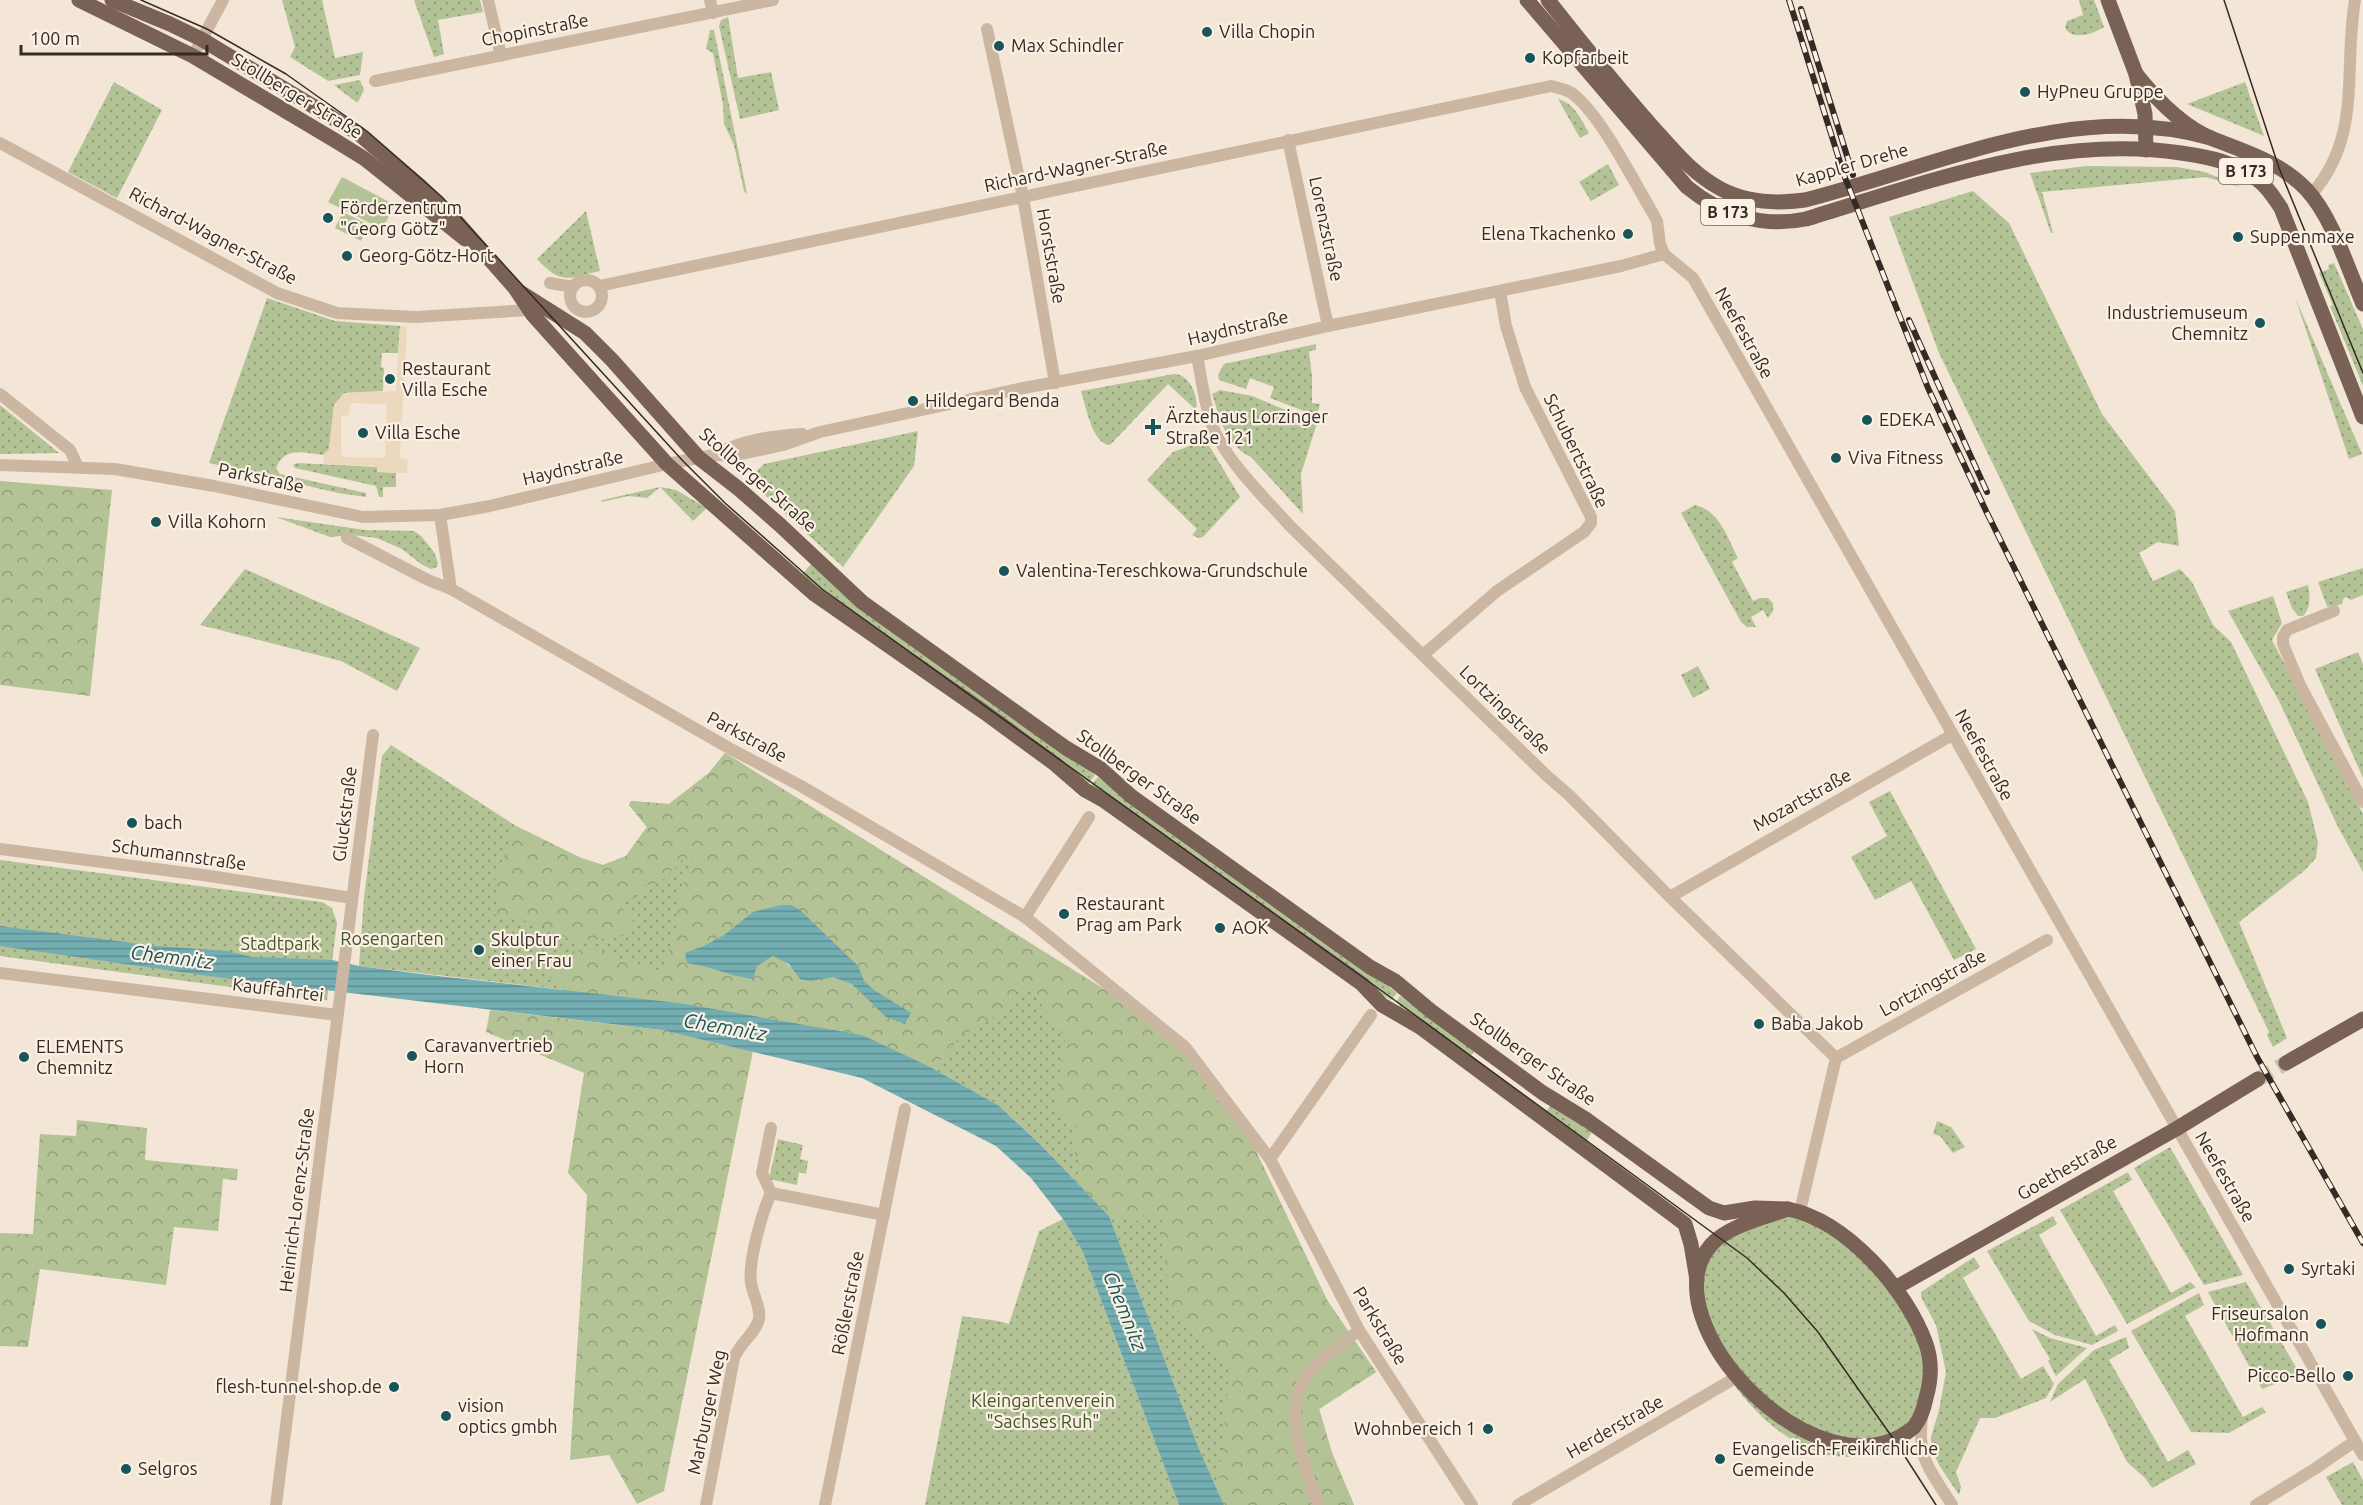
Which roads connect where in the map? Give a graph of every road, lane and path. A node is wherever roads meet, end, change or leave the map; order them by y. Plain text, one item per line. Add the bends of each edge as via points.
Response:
1 (78, 0) edge
2 (112, 0) edge
3 (223, 0) edge
4 (488, 0) edge
5 (773, 0) edge
6 (1527, 0) edge
7 (1548, 0) edge
8 (2108, 0) edge
9 (2355, 0) edge
10 (711, 6) edge
11 (987, 29) dead end
12 (201, 39) junction
13 (193, 56) junction
14 (501, 56) junction
15 (2136, 74) junction
16 (375, 81) dead end
17 (2145, 126) junction
18 (2211, 138) junction
19 (1288, 140) junction
20 (0, 143) edge
21 (2146, 150) junction
22 (2311, 195) junction
23 (1023, 196) junction
24 (479, 249) junction
25 (1664, 254) junction
26 (550, 283) dead end
27 (599, 286) junction
28 (573, 287) junction
29 (515, 288) junction
30 (1500, 291) junction
31 (2363, 304) edge
32 (529, 310) junction
33 (1328, 326) junction
34 (1197, 356) junction
35 (1055, 383) junction
36 (0, 394) edge
37 (2363, 417) edge
38 (706, 457) junction
39 (667, 464) junction
40 (0, 465) edge
41 (78, 467) junction
42 (440, 515) junction
43 (347, 538) dead end
44 (451, 589) junction
45 (2334, 611) dead end
46 (1423, 655) junction
47 (373, 735) dead end
48 (1952, 735) junction
49 (2363, 802) edge
50 (1089, 818) dead end
51 (0, 849) edge
52 (1670, 897) junction
53 (352, 898) junction
54 (1025, 917) junction
55 (2047, 940) dead end
56 (0, 973) edge
57 (337, 1015) junction
58 (1371, 1015) dead end
59 (2363, 1019) edge
60 (1836, 1058) junction
61 (2286, 1063) tunnel mouth
62 (2258, 1079) tunnel mouth
63 (905, 1109) dead end
64 (771, 1128) dead end
65 (2176, 1129) junction
66 (1270, 1159) junction
67 (771, 1193) junction
68 (1794, 1210) junction
69 (884, 1215) junction
70 (1697, 1280) junction
71 (1895, 1288) junction
72 (1359, 1330) junction
73 (1730, 1381) junction
74 (1922, 1412) junction
75 (1790, 1439) dead end
76 (2355, 1441) junction
77 (1819, 1452) dead end
78 (2363, 1455) edge
79 (276, 1505) edge
80 (706, 1505) edge
81 (825, 1505) edge
82 (1318, 1505) edge
83 (1472, 1505) edge
84 (1518, 1505) edge
85 (1952, 1505) edge
86 (2256, 1505) edge

1 - 13 main road, Stollberger Straße
2 - 12 main road, Stollberger Straße
3 - 12 street
4 - 14 street
5 - 10 street, Chopinstraße
6 - 21 main road, Kappler Drehe / B 173 via 1687,187 1711,205 1748,218 1779,222 1806,219 1975,168 2041,154
7 - 17 main road, Kappler Drehe / B 173 via 1684,162 1722,189 1752,201 1805,200 2019,137 2088,127
8 - 15 main road
9 - 22 street via 2346,135 2326,179
10 - 14 street, Chopinstraße
11 - 23 street, Horststraße
12 - 13 street
12 - 24 main road, Stollberger Straße via 358,133 428,193
13 - 24 main road, Stollberger Straße via 365,159
14 - 16 street, Chopinstraße
15 - 17 main road
15 - 18 main road via 2159,100
17 - 18 main road, Kappler Drehe / B 173
17 - 21 main road
18 - 22 main road, B 173 via 2244,149 2279,168
19 - 23 street, Richard-Wagner-Straße
19 - 25 street, Richard-Wagner-Straße via 1551,86 1561,88 1589,110 1603,131 1657,221
19 - 33 street, Lorenzstraße
20 - 32 street, Richard-Wagner-Straße via 277,293 337,313 416,317
21 - 37 main road, B 173 via 2222,160 2267,188 2286,218
22 - 31 main road, B 173
23 - 27 street, Richard-Wagner-Straße
23 - 35 street, Horststraße
24 - 29 main road, Stollberger Straße
25 - 30 street, Haydnstraße
25 - 48 street, Neefestraße via 1693,278
26 - 28 street, Richard-Wagner-Straße
27 - 28 street, Richard-Wagner-Straße via 588,280
27 - 28 street via 602,301 588,312 571,302
29 - 32 main road, Stollberger Straße
29 - 38 main road, Stollberger Straße via 585,333
30 - 33 street, Haydnstraße
30 - 46 street, Schubertstraße via 1506,326 1525,387 1591,523 1584,532 1497,591
32 - 39 main road, Stollberger Straße
33 - 34 street, Haydnstraße
34 - 35 street, Haydnstraße
34 - 46 street, Lortzingstraße via 1209,415 1227,452 1290,526
35 - 38 street, Haydnstraße via 820,432 732,456
36 - 41 street via 70,450
38 - 39 street, Haydnstraße
38 - 68 main road, Stollberger Straße via 862,602 1101,769 1131,796 1688,1194 1724,1213 1755,1208
39 - 42 street, Haydnstraße
39 - 70 main road, Stollberger Straße via 813,593 1362,984 1382,1005 1420,1027 1685,1224
40 - 41 street, Parkstraße
41 - 42 street, Parkstraße via 115,469 203,484 363,517
42 - 44 street
43 - 44 street, Parkstraße
44 - 54 street, Parkstraße
45 - 49 street via 2287,630 2283,644 2300,685
46 - 52 street, Lortzingstraße
47 - 53 street, Gluckstraße
48 - 52 street, Mozartstraße
48 - 65 street, Neefestraße
50 - 54 street
51 - 53 street, Schumannstraße
52 - 60 street, Lortzingstraße
53 - 57 street, Heinrich-Lorenz-Straße
54 - 66 street, Parkstraße via 1185,1047
55 - 60 street, Lortzingstraße
56 - 57 street, Kauffahrtei
57 - 79 street, Heinrich-Lorenz-Straße
58 - 66 street
59 - 61 main road
60 - 68 street
62 - 65 main road, Goethestraße
63 - 69 street, Rößlerstraße
64 - 67 street via 762,1173
65 - 71 main road, Goethestraße
65 - 76 street, Neefestraße
66 - 72 street, Parkstraße
67 - 69 street
67 - 80 street, Marburger Weg via 763,1211 751,1274 760,1314 734,1358
68 - 70 main road via 1744,1225 1720,1237 1703,1257
68 - 71 main road via 1855,1244
69 - 81 street, Rößlerstraße
70 - 73 main road, Stollberger Straße via 1706,1335
71 - 74 main road via 1927,1346 1931,1382
72 - 82 street via 1304,1380 1295,1399 1296,1433
72 - 83 street, Parkstraße
73 - 75 main road, Stollberger Straße via 1768,1423
73 - 84 street, Herderstraße
74 - 77 main road via 1911,1431 1883,1453 1859,1458
74 - 85 street via 1922,1458
76 - 78 street, Neefestraße
76 - 86 street

